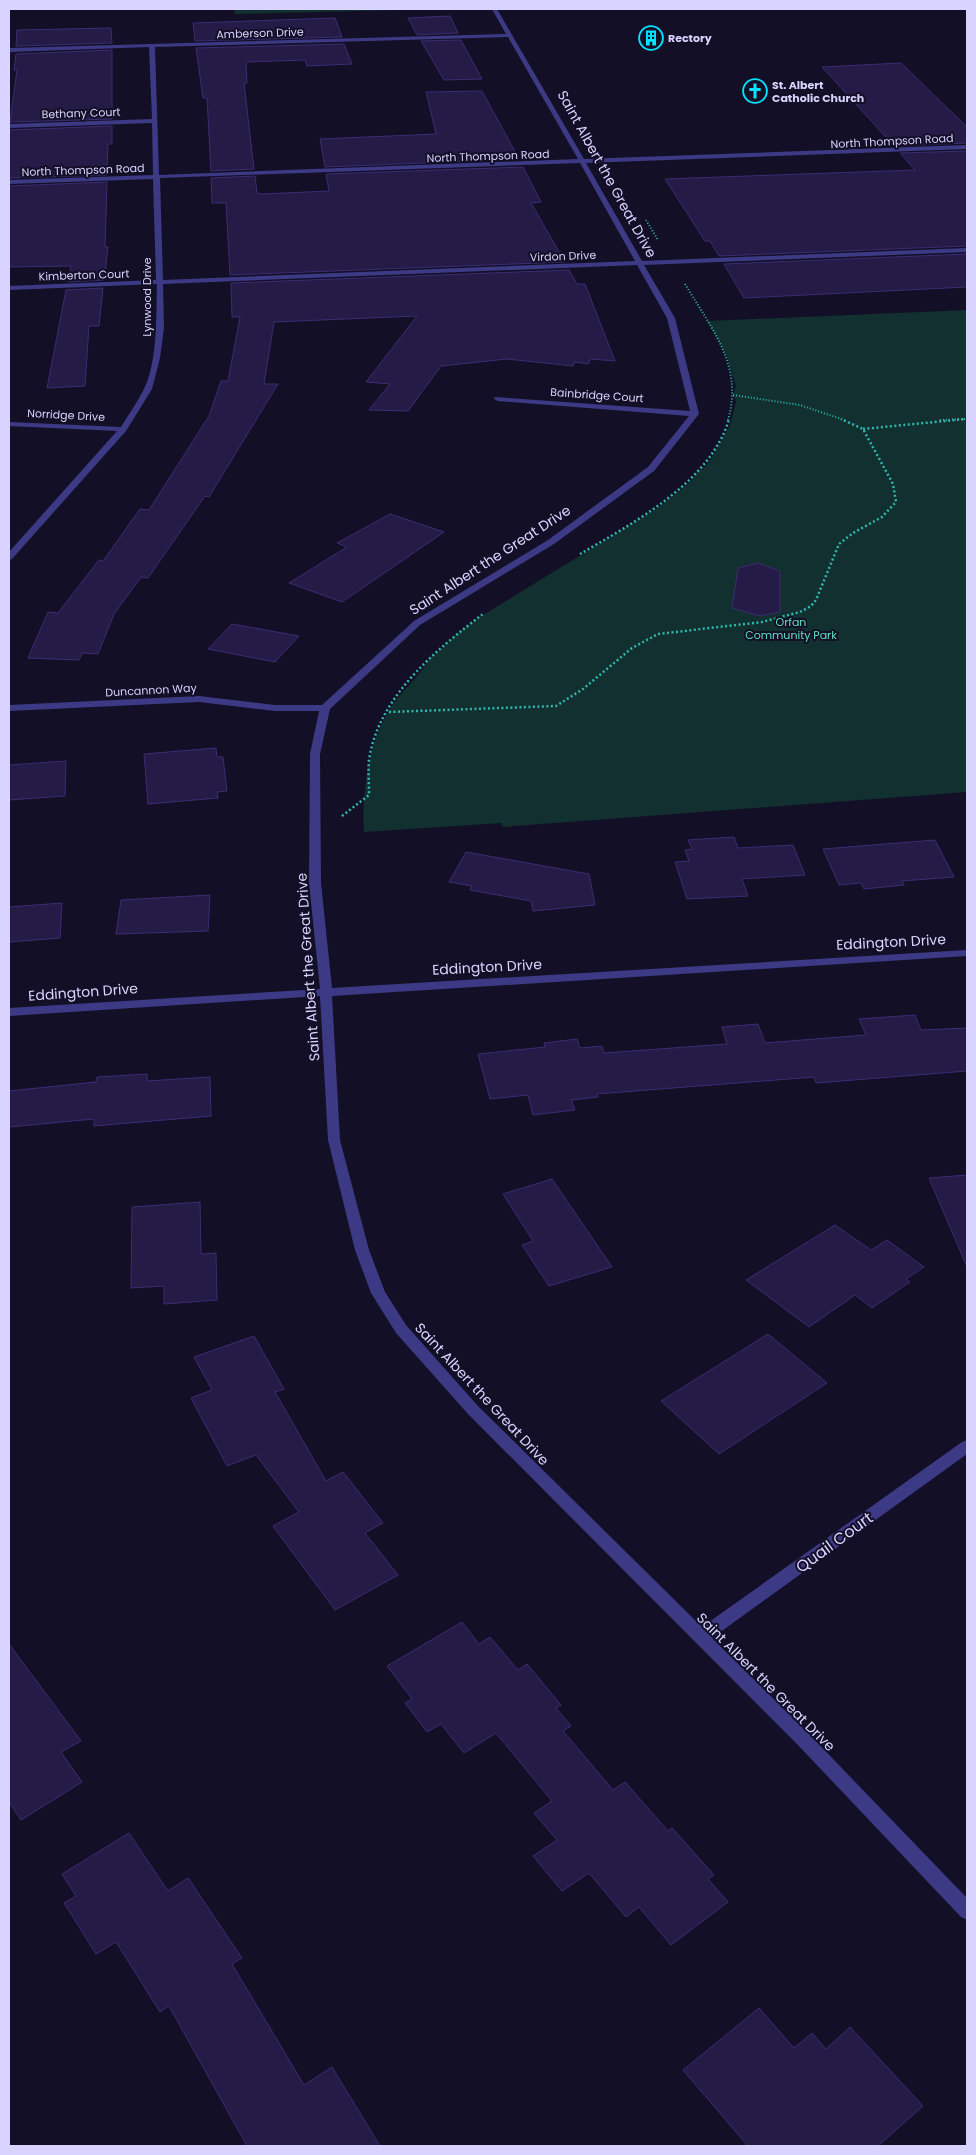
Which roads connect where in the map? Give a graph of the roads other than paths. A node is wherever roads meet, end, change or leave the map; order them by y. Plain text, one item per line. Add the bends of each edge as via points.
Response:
1 (495, 9) edge
2 (511, 35) junction
3 (152, 46) junction
4 (9, 50) edge
5 (155, 121) junction
6 (9, 126) edge
7 (967, 147) edge
8 (584, 162) junction
9 (156, 177) junction
10 (9, 182) edge
11 (967, 250) edge
12 (640, 263) junction
13 (160, 282) junction
14 (9, 288) edge
15 (498, 399) dead end
16 (695, 414) junction
17 (9, 424) edge
18 (123, 429) junction
19 (9, 557) edge
20 (9, 708) edge
21 (325, 708) junction
22 (967, 953) edge
23 (326, 991) junction
24 (9, 1012) edge
25 (967, 1446) edge
26 (701, 1637) junction
27 (967, 1911) edge

1 - 2 street, Saint Albert the Great Drive
2 - 3 street, Amberson Drive
2 - 8 street, Saint Albert the Great Drive
3 - 4 street, Amberson Drive
3 - 5 street, Lynwood Drive
5 - 6 street, Bethany Court
5 - 9 street, Lynwood Drive
7 - 8 street, North Thompson Road
8 - 9 street, North Thompson Road
8 - 12 street, Saint Albert the Great Drive
9 - 10 street, North Thompson Road
9 - 13 street, Lynwood Drive
11 - 12 street, Virdon Drive
12 - 13 street, Virdon Drive
12 - 16 street, Saint Albert the Great Drive via 671,318
13 - 14 street, Kimberton Court
13 - 18 street, Lynwood Drive via 156,358 148,389
15 - 16 street, Bainbridge Court
16 - 21 street, Saint Albert the Great Drive via 651,469 551,542 417,623
17 - 18 street, Norridge Drive
18 - 19 street, Lynwood Drive
20 - 21 street, Duncannon Way via 198,699 275,708
21 - 23 street, Saint Albert the Great Drive via 315,754 315,883
22 - 23 street, Eddington Drive
23 - 24 street, Eddington Drive
23 - 26 street, Saint Albert the Great Drive via 334,1140 362,1250 378,1293 401,1330 473,1410
25 - 26 street, Quail Court
26 - 27 street, Saint Albert the Great Drive

